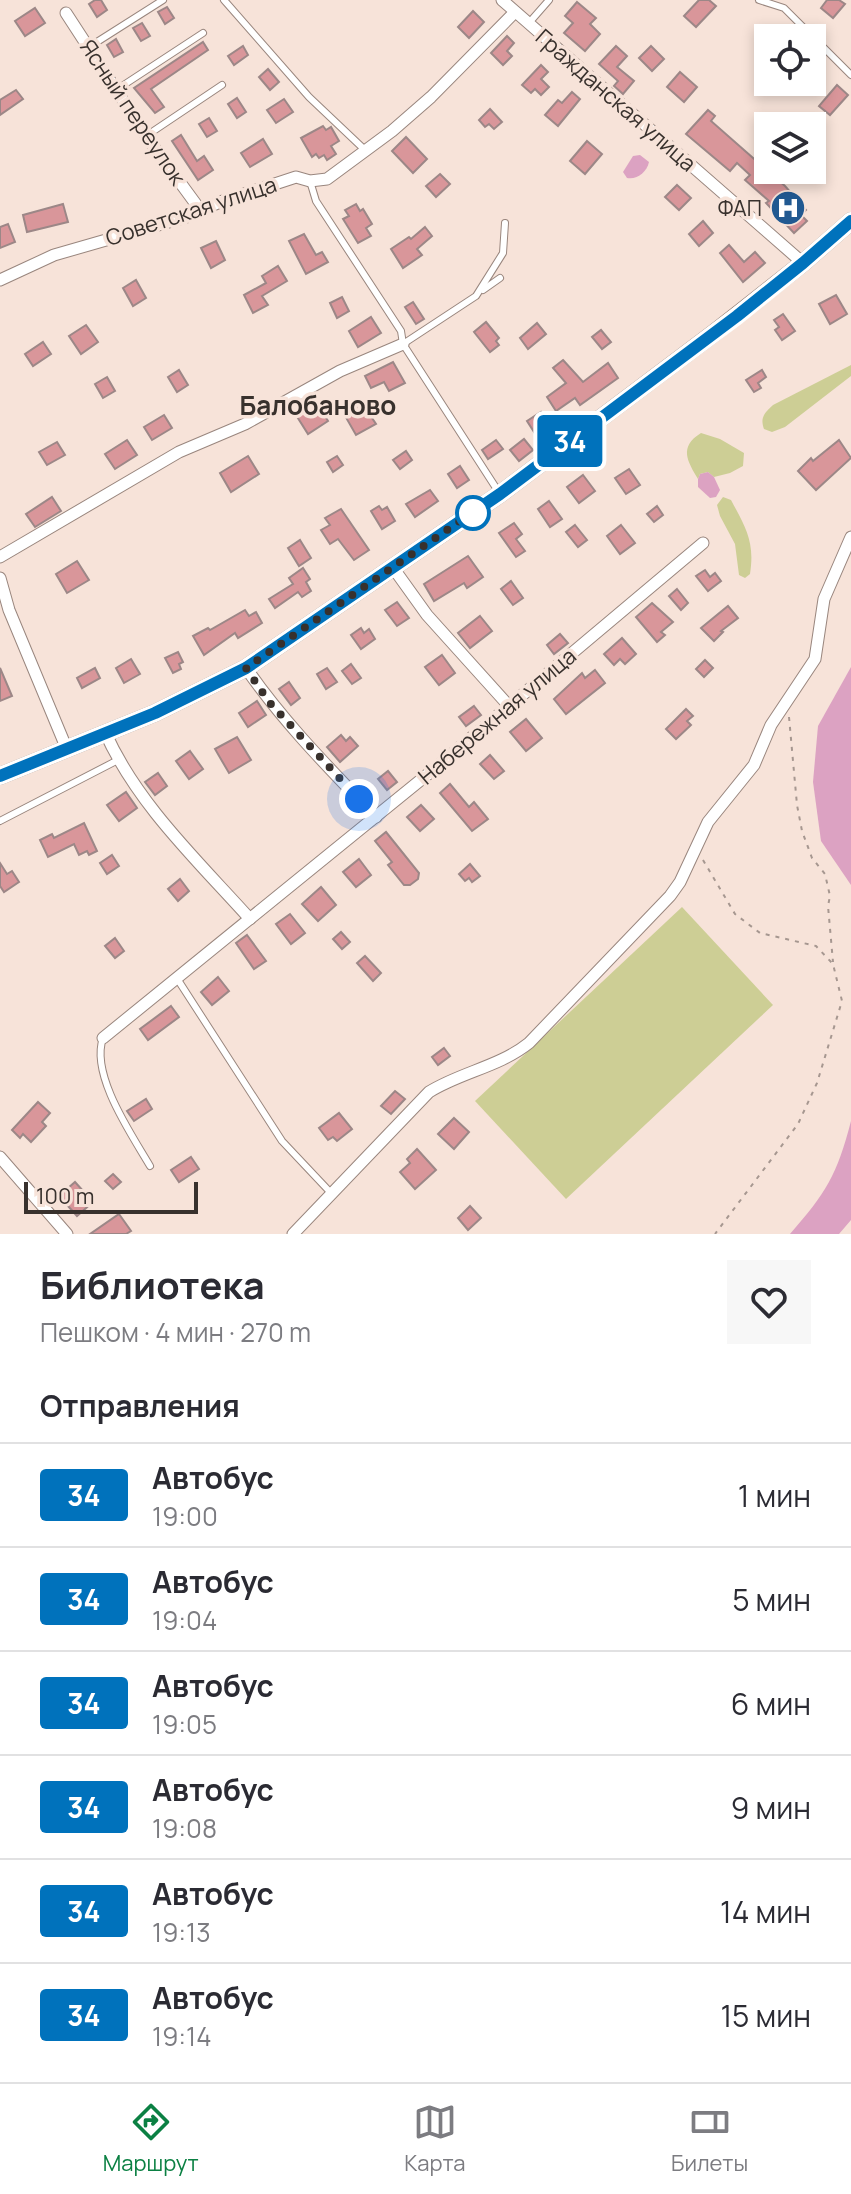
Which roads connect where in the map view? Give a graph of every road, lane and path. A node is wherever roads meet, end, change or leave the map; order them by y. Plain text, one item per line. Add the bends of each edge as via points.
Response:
1 (163, 0) edge
2 (224, 0) edge
3 (502, 0) edge
4 (549, 0) edge
5 (759, 0) edge
6 (515, 12) junction
7 (66, 13) dead end
8 (528, 24) junction
9 (203, 33) dead end
10 (89, 47) junction
11 (851, 75) edge
12 (222, 85) dead end
13 (116, 90) junction
14 (146, 136) junction
15 (366, 151) junction
16 (310, 181) junction
17 (201, 211) junction
18 (505, 223) dead end
19 (849, 225) edge
20 (803, 263) junction
21 (500, 278) dead end
22 (0, 280) edge
23 (476, 296) junction
24 (403, 344) junction
25 (500, 494) junction
26 (851, 537) edge
27 (703, 543) dead end
28 (0, 557) edge
29 (394, 569) junction
30 (0, 578) edge
31 (246, 668) junction
32 (788, 703) junction
33 (509, 706) junction
34 (105, 732) junction
35 (66, 747) junction
36 (118, 760) junction
37 (0, 776) edge
38 (376, 817) junction
39 (0, 821) edge
40 (696, 849) junction
41 (250, 919) junction
42 (833, 964) junction
43 (178, 980) junction
44 (103, 1038) joint
45 (0, 1157) edge
46 (150, 1166) dead end
47 (331, 1193) junction
48 (67, 1234) edge
49 (293, 1234) edge
50 (715, 1234) edge

1 - 10 lane
2 - 15 lane via 309,97
3 - 6 street, Гражданская улица
4 - 8 lane
5 - 11 lane via 784,8
6 - 8 street, Гражданская улица
6 - 15 street, Советская улица via 431,97
7 - 10 street, Ясный переулок
8 - 20 street, Гражданская улица
9 - 13 lane
10 - 13 street, Ясный переулок
12 - 14 lane
13 - 14 street, Ясный переулок
14 - 17 street, Ясный переулок
15 - 16 street, Советская улица via 327,179
16 - 17 street, Советская улица via 296,177
16 - 24 lane via 316,201 401,331
17 - 22 street, Советская улица via 54,255
18 - 23 lane via 503,253
19 - 20 main road
20 - 25 main road
21 - 23 lane
23 - 24 lane
24 - 25 lane
24 - 28 street via 179,452
25 - 29 main road
26 - 32 street via 824,599 815,659
27 - 33 street, Набережная улица
29 - 31 main road
29 - 33 street via 427,615
30 - 35 street
31 - 34 main road via 194,696
31 - 38 street via 269,702
32 - 40 street via 771,725 754,765 708,822
32 - 42 path via 802,831 825,874 830,896
33 - 38 street, Набережная улица
34 - 35 main road
34 - 36 street
35 - 37 main road
36 - 39 lane
36 - 41 street via 151,808
38 - 41 street, Набережная улица
40 - 42 path via 735,914 760,933 816,946
40 - 47 street via 670,896 529,1043 429,1092
41 - 43 street, Набережная улица
42 - 50 path via 842,1001 817,1083 798,1124
43 - 44 street, Набережная улица
43 - 47 lane via 282,1141
44 - 46 lane via 111,1098
45 - 48 street
47 - 49 street

